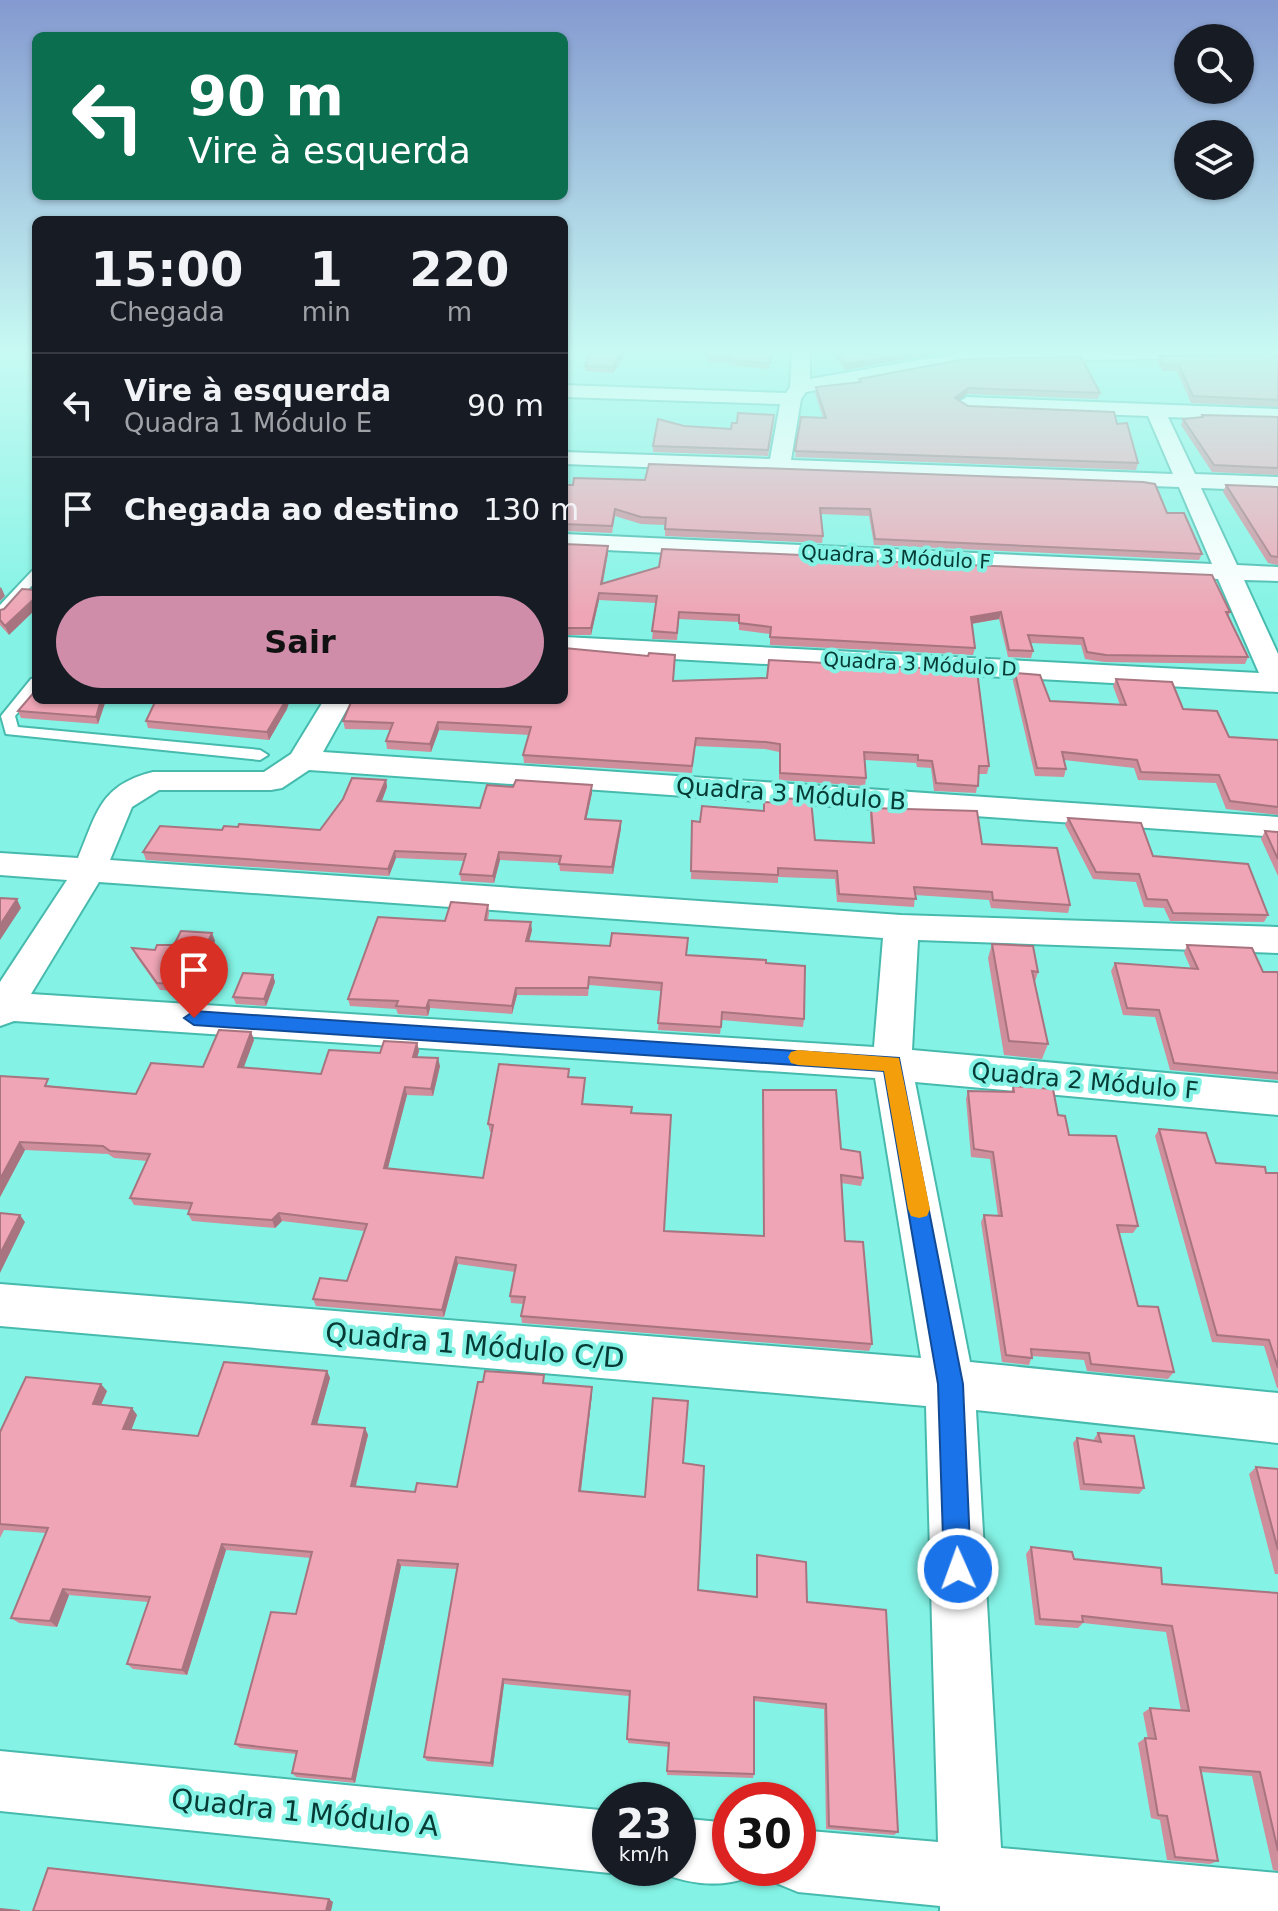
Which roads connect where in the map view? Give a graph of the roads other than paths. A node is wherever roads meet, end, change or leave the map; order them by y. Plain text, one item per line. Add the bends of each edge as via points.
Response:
1 (785, 437) edge
2 (1167, 437) edge
3 (568, 458) edge
4 (779, 467) junction
5 (1186, 481) junction
6 (1278, 484) edge
7 (568, 541) edge
8 (1229, 573) junction
9 (1278, 574) edge
10 (32, 579) edge
11 (0, 613) edge
12 (568, 645) edge
13 (1278, 683) edge
14 (32, 687) edge
15 (336, 704) edge
16 (260, 755) dead end
17 (303, 760) junction
18 (1278, 827) edge
19 (0, 864) edge
20 (90, 870) junction
21 (901, 927) junction
22 (1278, 940) edge
23 (1, 1008) edge
24 (892, 1064) junction
25 (1278, 1099) edge
26 (0, 1305) edge
27 (950, 1384) junction
28 (1278, 1418) edge
29 (0, 1781) edge
30 (592, 1840) edge
31 (816, 1864) edge
32 (971, 1894) edge
33 (1278, 1905) edge

1 - 4 street
2 - 5 street
3 - 4 street
4 - 5 street
5 - 6 street
5 - 8 street
7 - 8 street, Quadra 3 Módulo F
8 - 9 street, Quadra 3 Módulo F
8 - 13 street
10 - 11 lane
12 - 13 street, Quadra 3 Módulo D
14 - 16 lane via 8,716 11,731
15 - 17 street
17 - 18 street, Quadra 3 Módulo B
17 - 20 street via 271,781 153,781 118,801
19 - 20 street
20 - 21 street
20 - 23 street
21 - 22 street
21 - 24 street
23 - 24 street, Quadra 2 Módulo F
24 - 25 street, Quadra 2 Módulo F
24 - 27 street
26 - 27 street, Quadra 1 Módulo C/D
27 - 28 street, Quadra 1 Módulo C/D
27 - 32 street
29 - 30 street, Quadra 1 Módulo A
31 - 32 street
32 - 33 street

